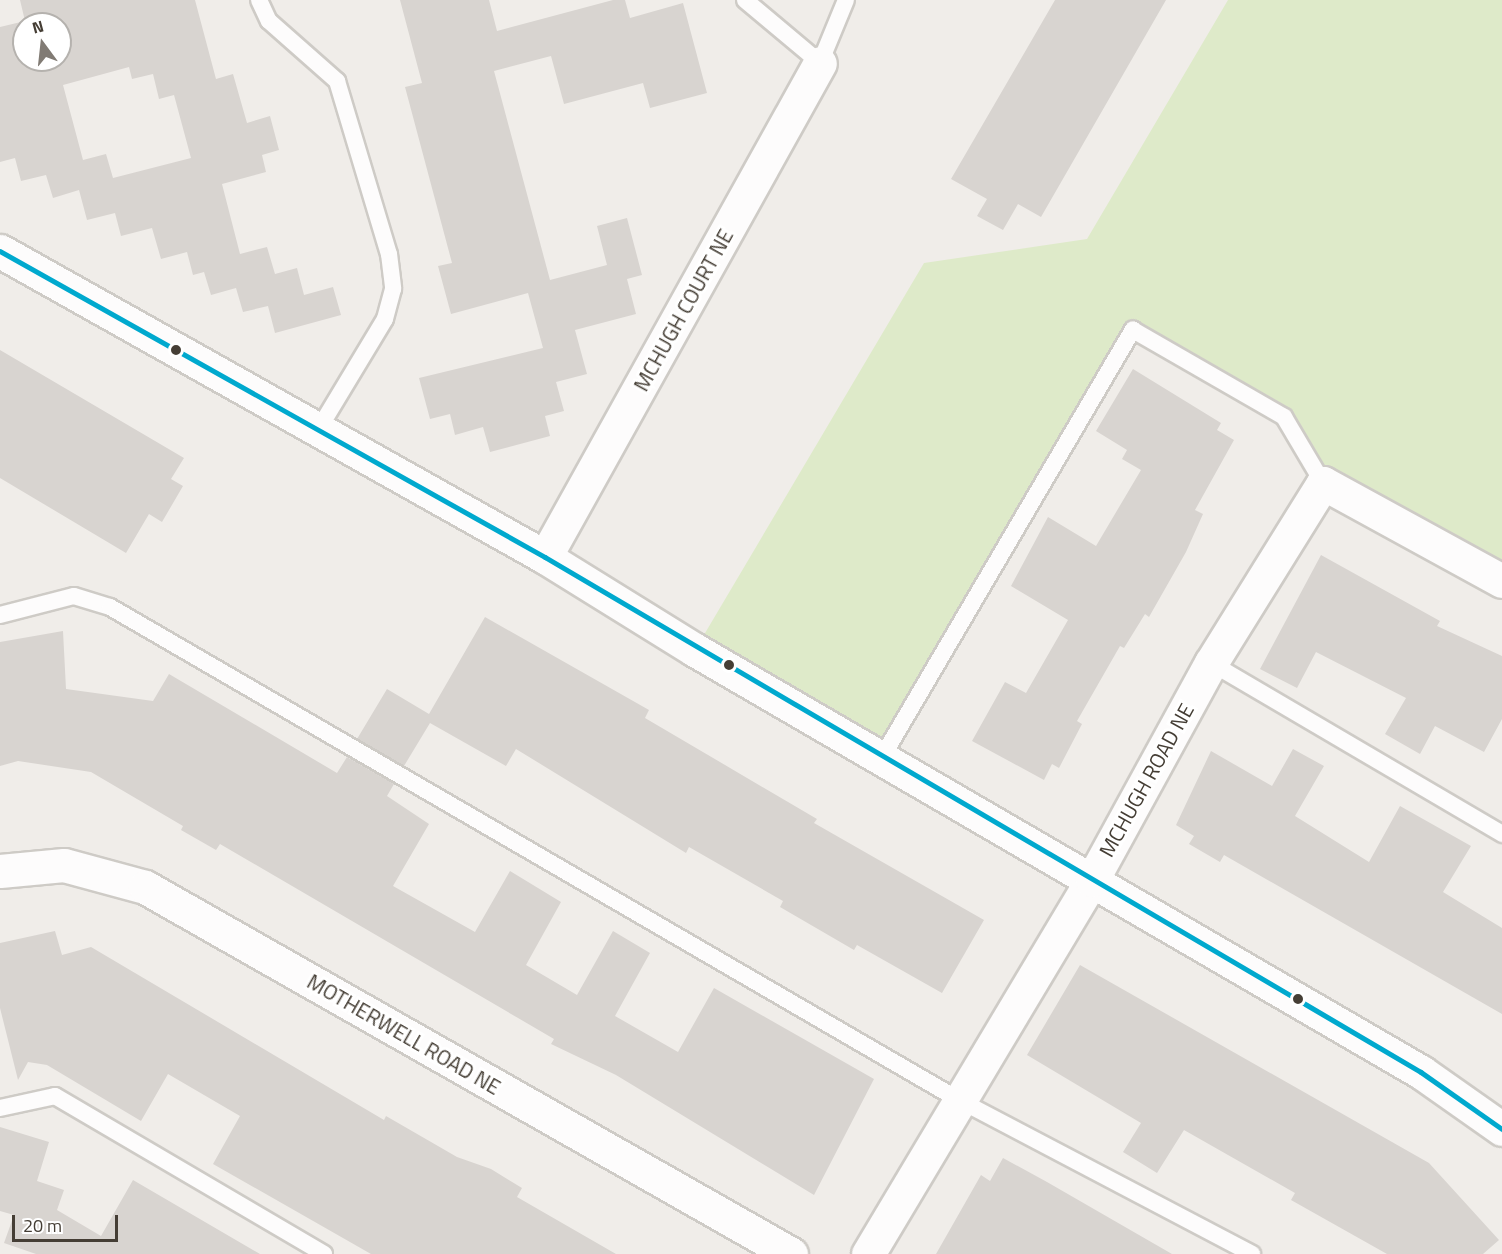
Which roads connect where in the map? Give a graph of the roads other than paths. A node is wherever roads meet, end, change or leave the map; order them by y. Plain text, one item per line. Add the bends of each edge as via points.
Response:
1 (259, 0) edge
2 (745, 0) edge
3 (846, 0) edge
4 (820, 63) junction
5 (0, 251) edge
6 (318, 430) junction
7 (1323, 483) junction
8 (545, 557) junction
9 (1502, 581) edge
10 (0, 615) edge
11 (1210, 663) junction
12 (881, 759) junction
13 (1502, 834) edge
14 (0, 871) edge
15 (1092, 880) junction
16 (959, 1100) junction
17 (0, 1108) edge
18 (1502, 1129) edge
19 (324, 1254) edge
20 (791, 1254) edge
21 (867, 1254) edge
22 (1252, 1254) edge

1 - 6 lane via 269,21 337,81 389,254 393,289 385,319
2 - 4 lane
3 - 4 lane
4 - 8 street, MCHUGH COURT NE
5 - 6 street
6 - 8 street
7 - 9 street
7 - 11 street, MCHUGH ROAD NE
7 - 12 lane via 1284,417 1133,330
8 - 12 street
10 - 16 lane via 74,596 110,608
11 - 13 lane
11 - 15 street, MCHUGH ROAD NE
12 - 15 street
14 - 20 street, MOTHERWELL ROAD NE via 64,865 145,887
15 - 16 street, MCHUGH ROAD NE
15 - 18 street via 1421,1072
16 - 21 street, MCHUGH ROAD NE
16 - 22 lane
17 - 19 lane via 55,1096

